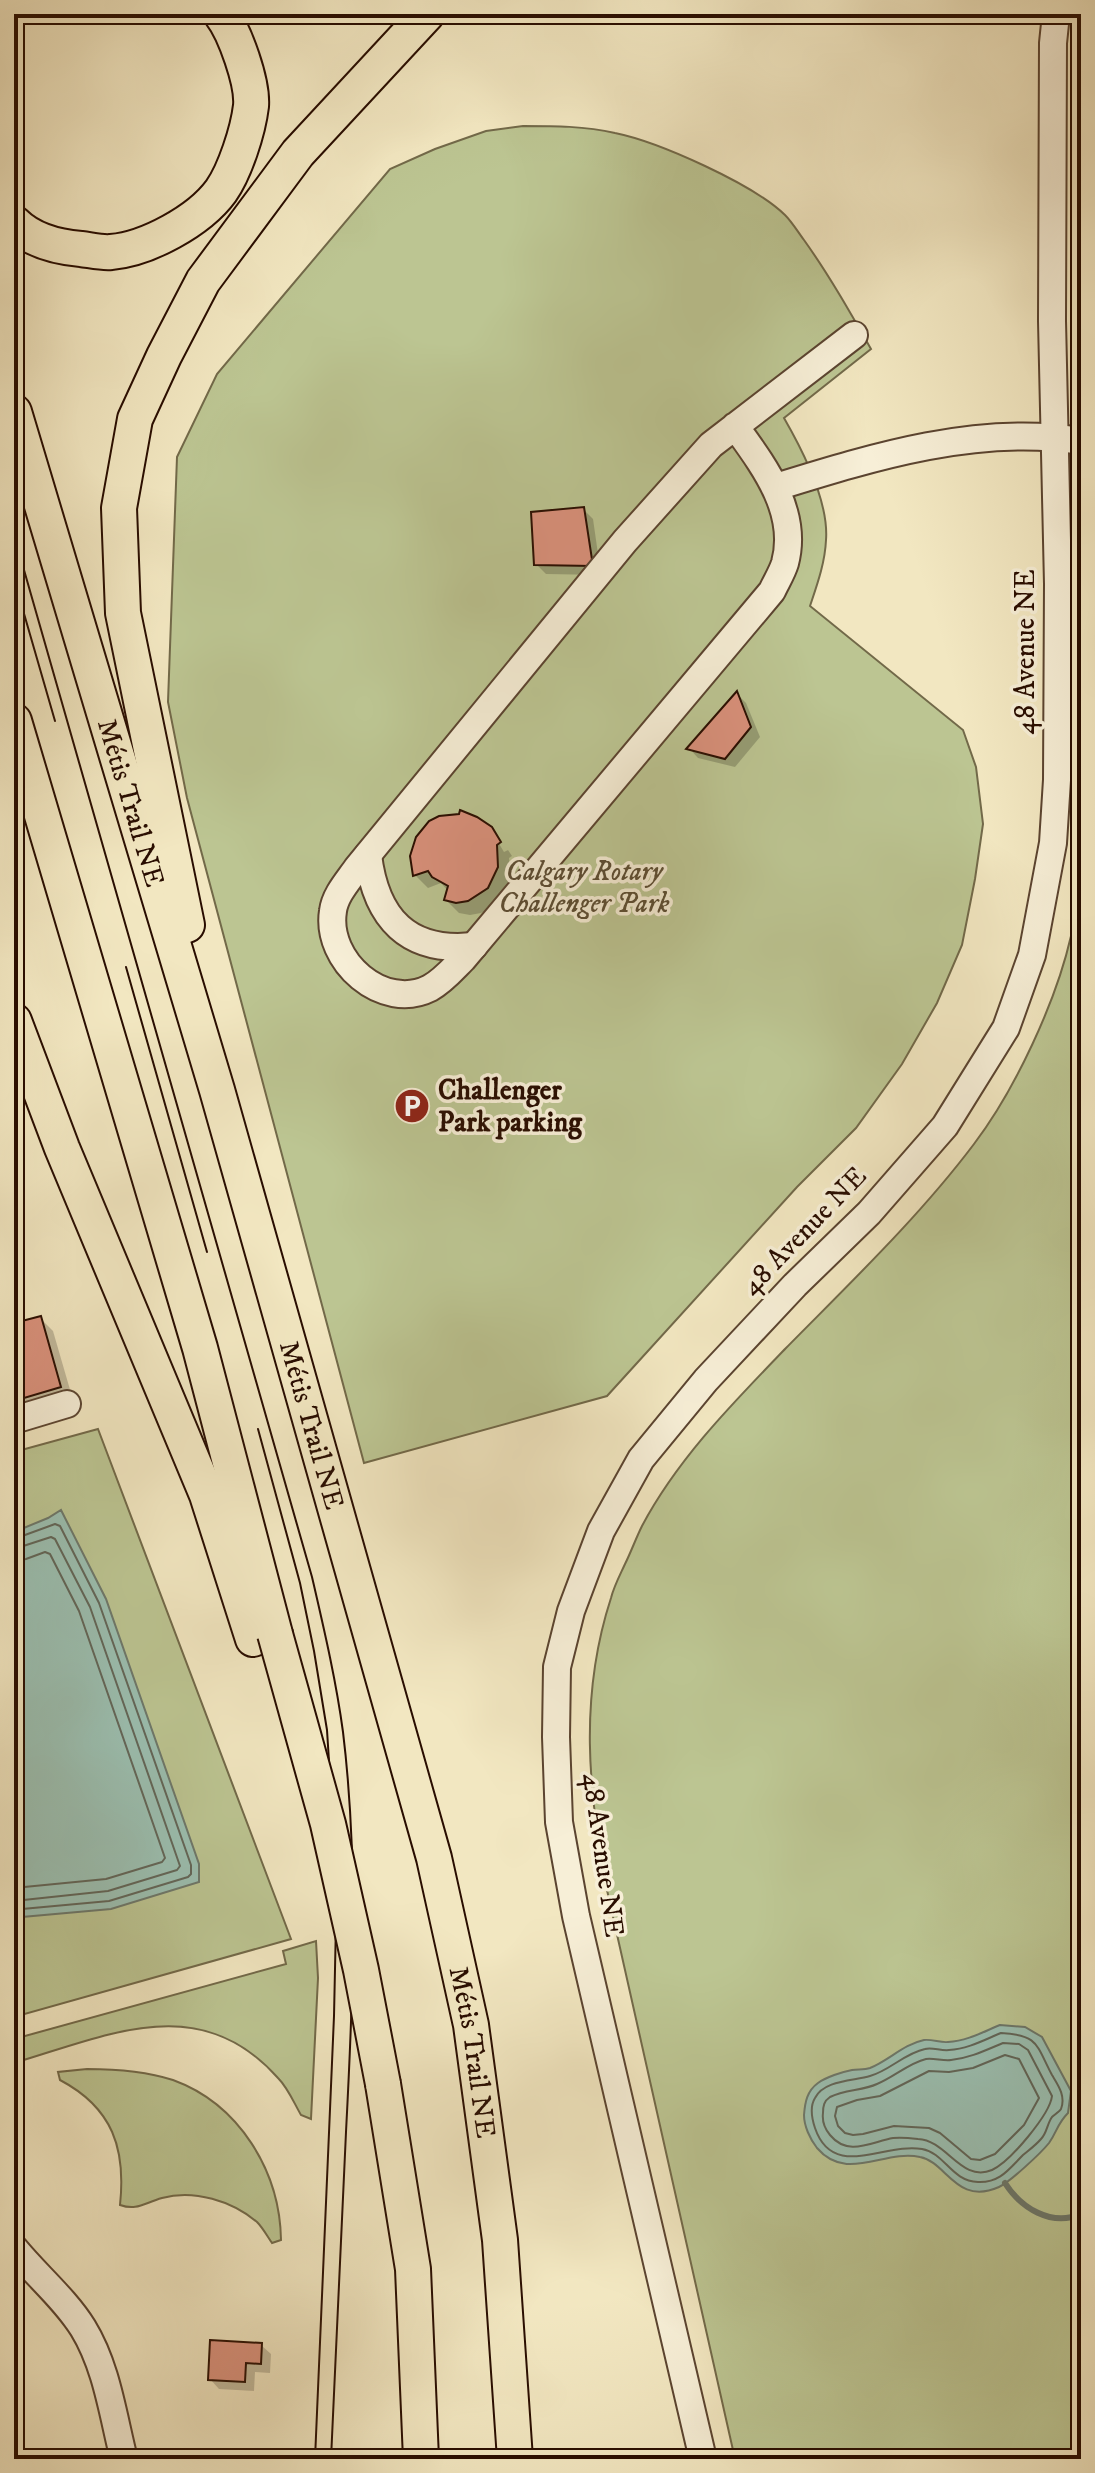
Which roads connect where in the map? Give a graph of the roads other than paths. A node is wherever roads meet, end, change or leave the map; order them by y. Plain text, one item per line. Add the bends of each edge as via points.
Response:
1 (221, 14) edge
2 (427, 14) edge
3 (1056, 14) edge
4 (14, 223) edge
5 (854, 335) dead end
6 (14, 412) edge
7 (735, 426) junction
8 (1055, 437) junction
9 (1081, 441) edge
10 (776, 487) junction
11 (14, 721) edge
12 (368, 855) junction
13 (474, 946) junction
14 (14, 1021) edge
15 (217, 1090) junction
16 (67, 1404) dead end
17 (14, 1420) edge
18 (264, 1636) junction
19 (14, 2248) edge
20 (124, 2459) edge
21 (421, 2459) edge
22 (515, 2459) edge
23 (703, 2459) edge

1 - 4 main road via 242,58 251,103 240,150 221,190 196,217 155,240 111,253 66,248 24,234
2 - 15 main road via 298,153 203,281 135,419 119,508 123,613
3 - 8 street, 48 Avenue NE
5 - 7 street
6 - 15 main road, Métis Trail NE
7 - 10 street
7 - 12 street via 711,445 625,541
8 - 9 street
8 - 10 street via 976,439 914,448
8 - 23 street, 48 Avenue NE via 1053,843 1032,955 1006,1028 945,1126 869,1213 706,1380 641,1459 601,1531 557,1667 559,1822 576,1916
10 - 13 street via 788,539 785,564 772,591
11 - 18 main road via 200,1348
12 - 13 street via 375,890 395,922 425,944
12 - 13 street via 340,891 333,911 334,934 351,969 380,990 415,993 446,977
14 - 18 main road
15 - 22 main road, Métis Trail NE via 434,1858 471,2025 500,2240
16 - 17 street
18 - 21 main road, bridge via 328,1824 383,2084 413,2269
19 - 20 street via 91,2342

